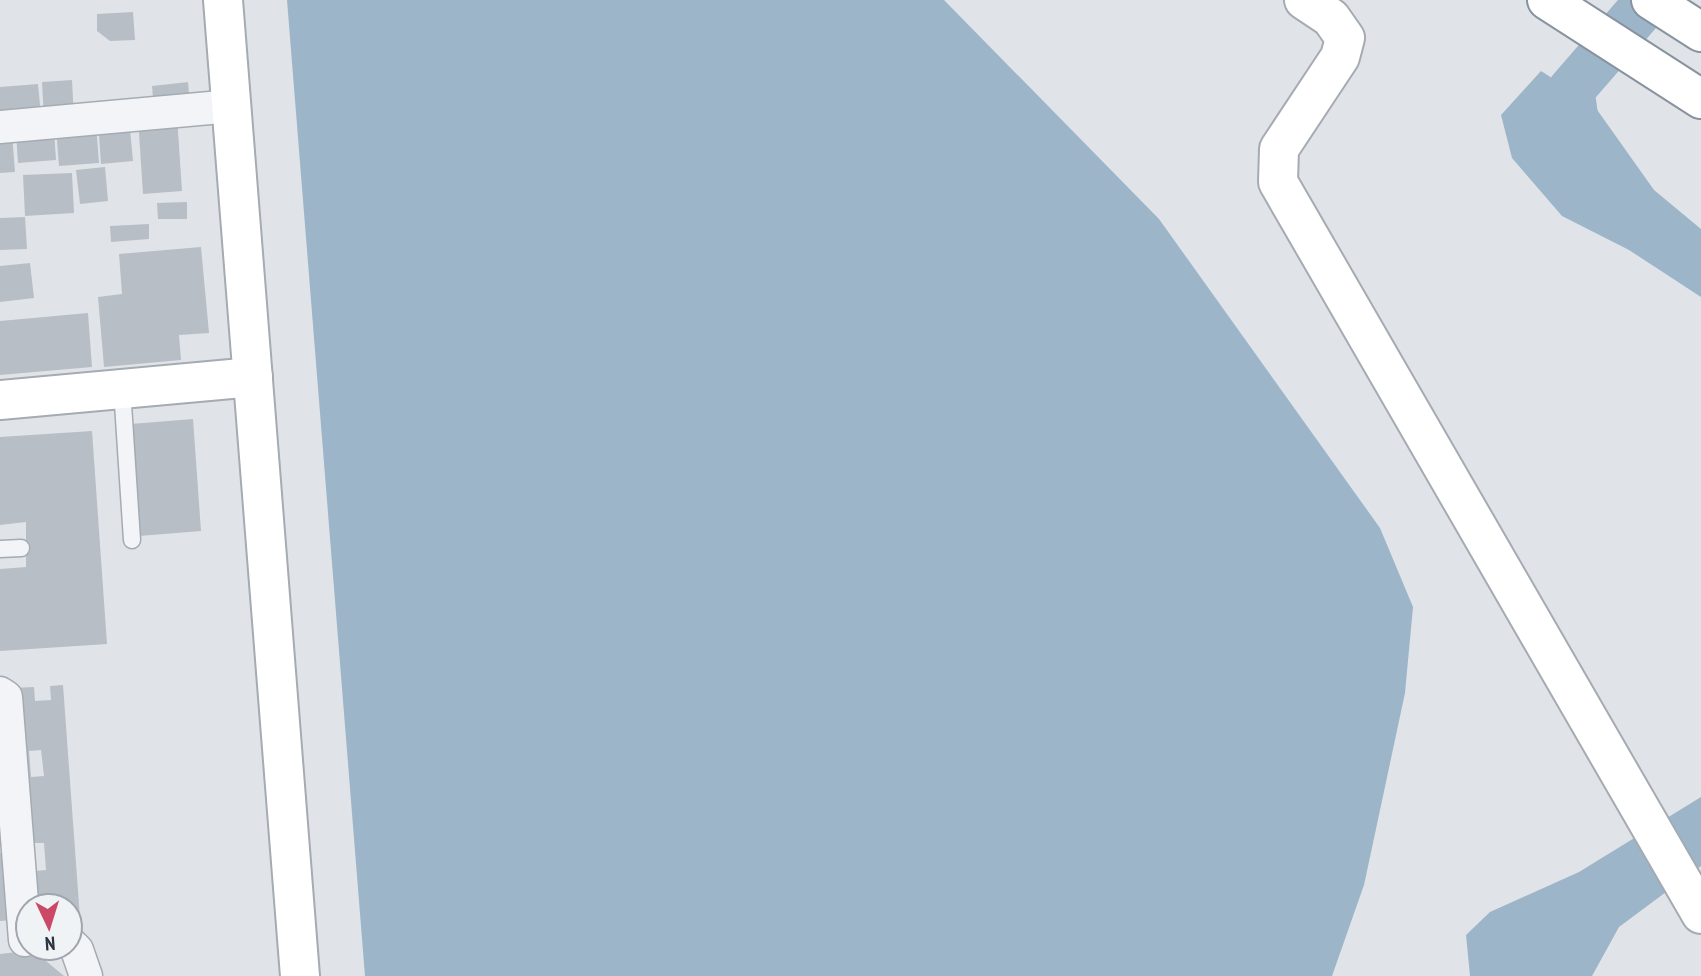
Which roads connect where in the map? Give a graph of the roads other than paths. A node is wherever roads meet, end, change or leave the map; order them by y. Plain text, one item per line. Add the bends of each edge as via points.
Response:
1 (223, 0) edge
2 (1304, 0) edge
3 (1547, 0) edge
4 (1651, 0) edge
5 (1701, 32) edge
6 (1699, 98) edge
7 (232, 106) junction
8 (0, 127) edge
9 (253, 377) junction
10 (122, 389) junction
11 (0, 400) edge
12 (132, 540) dead end
13 (21, 548) dead end
14 (0, 550) edge
15 (0, 693) edge
16 (6, 777) edge
17 (8, 835) edge
18 (14, 899) edge
19 (1701, 914) edge
20 (300, 976) edge

1 - 7 main road
2 - 19 main road via 1331,18 1345,38 1340,57 1279,149 1278,182
3 - 6 main road
4 - 5 main road
7 - 8 street
7 - 9 main road
9 - 10 main road
9 - 20 main road
10 - 11 main road
10 - 12 lane
13 - 14 lane
15 - 16 street via 6,697
16 - 17 street
17 - 18 street

